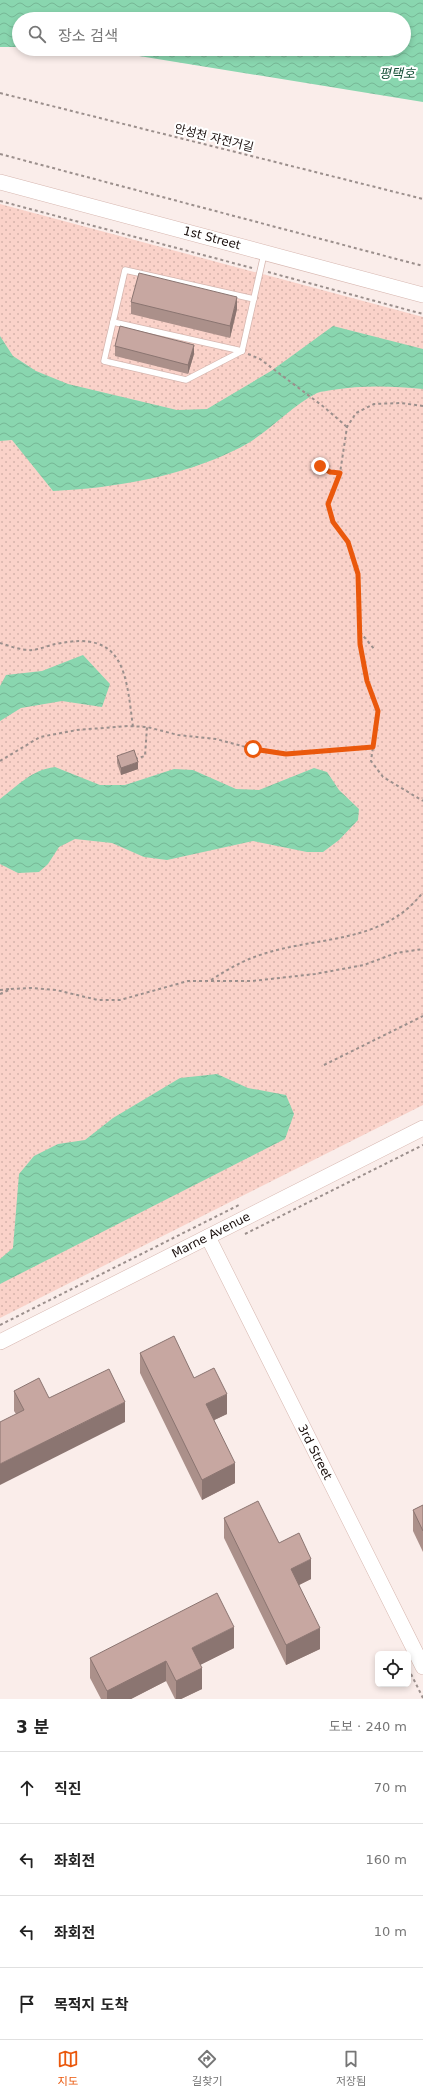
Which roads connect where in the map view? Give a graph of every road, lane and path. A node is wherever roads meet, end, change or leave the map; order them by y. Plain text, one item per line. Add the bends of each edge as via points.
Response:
1 (0, 93) edge
2 (0, 154) edge
3 (0, 182) edge
4 (423, 200) edge
5 (0, 201) edge
6 (264, 252) junction
7 (423, 266) edge
8 (260, 270) junction
9 (423, 295) edge
10 (254, 299) junction
11 (423, 314) edge
12 (113, 322) junction
13 (242, 352) junction
14 (260, 360) dead end
15 (423, 406) edge
16 (347, 426) junction
17 (320, 466) dead end
18 (340, 473) junction
19 (359, 632) junction
20 (0, 643) edge
21 (375, 650) dead end
22 (133, 726) junction
23 (147, 727) junction
24 (373, 747) junction
25 (0, 760) edge
26 (135, 760) edge
27 (423, 801) edge
28 (423, 892) edge
29 (423, 949) edge
30 (210, 980) junction
31 (11, 989) junction
32 (0, 990) edge
33 (0, 994) edge
34 (423, 1016) edge
35 (324, 1065) dead end
36 (423, 1128) edge
37 (208, 1236) junction
38 (0, 1342) edge
39 (423, 1668) edge
40 (411, 1674) edge
41 (423, 1698) edge

1 - 4 path, 안성천 자전거길
2 - 7 path
3 - 6 street, 1st Street
5 - 8 path
6 - 8 lane
6 - 9 street, 1st Street
8 - 10 lane
8 - 11 path
10 - 12 lane via 125,270
10 - 13 lane
12 - 13 lane
12 - 13 lane via 104,361 186,380
14 - 16 path
15 - 16 path via 401,403 374,404 356,413
16 - 18 path
17 - 18 path via 330,472
18 - 19 path via 328,504 333,522 348,542 358,574
19 - 21 path
19 - 24 path via 367,681 378,711
20 - 22 path via 31,650 86,640 110,650 121,663 127,680
22 - 23 path
22 - 25 path via 77,730 40,737
23 - 24 path via 286,754
23 - 26 path via 145,756
24 - 27 path via 371,760 383,777
28 - 30 path via 413,906 385,925 356,934 264,953 241,961
29 - 30 path via 396,953 364,965 315,974 252,981
30 - 31 path via 188,981 120,1000 98,1000 56,990
31 - 32 path
31 - 33 path
34 - 35 path
36 - 37 street, Marne Avenue
37 - 38 street, Marne Avenue
37 - 39 street, 3rd Street
40 - 41 path

